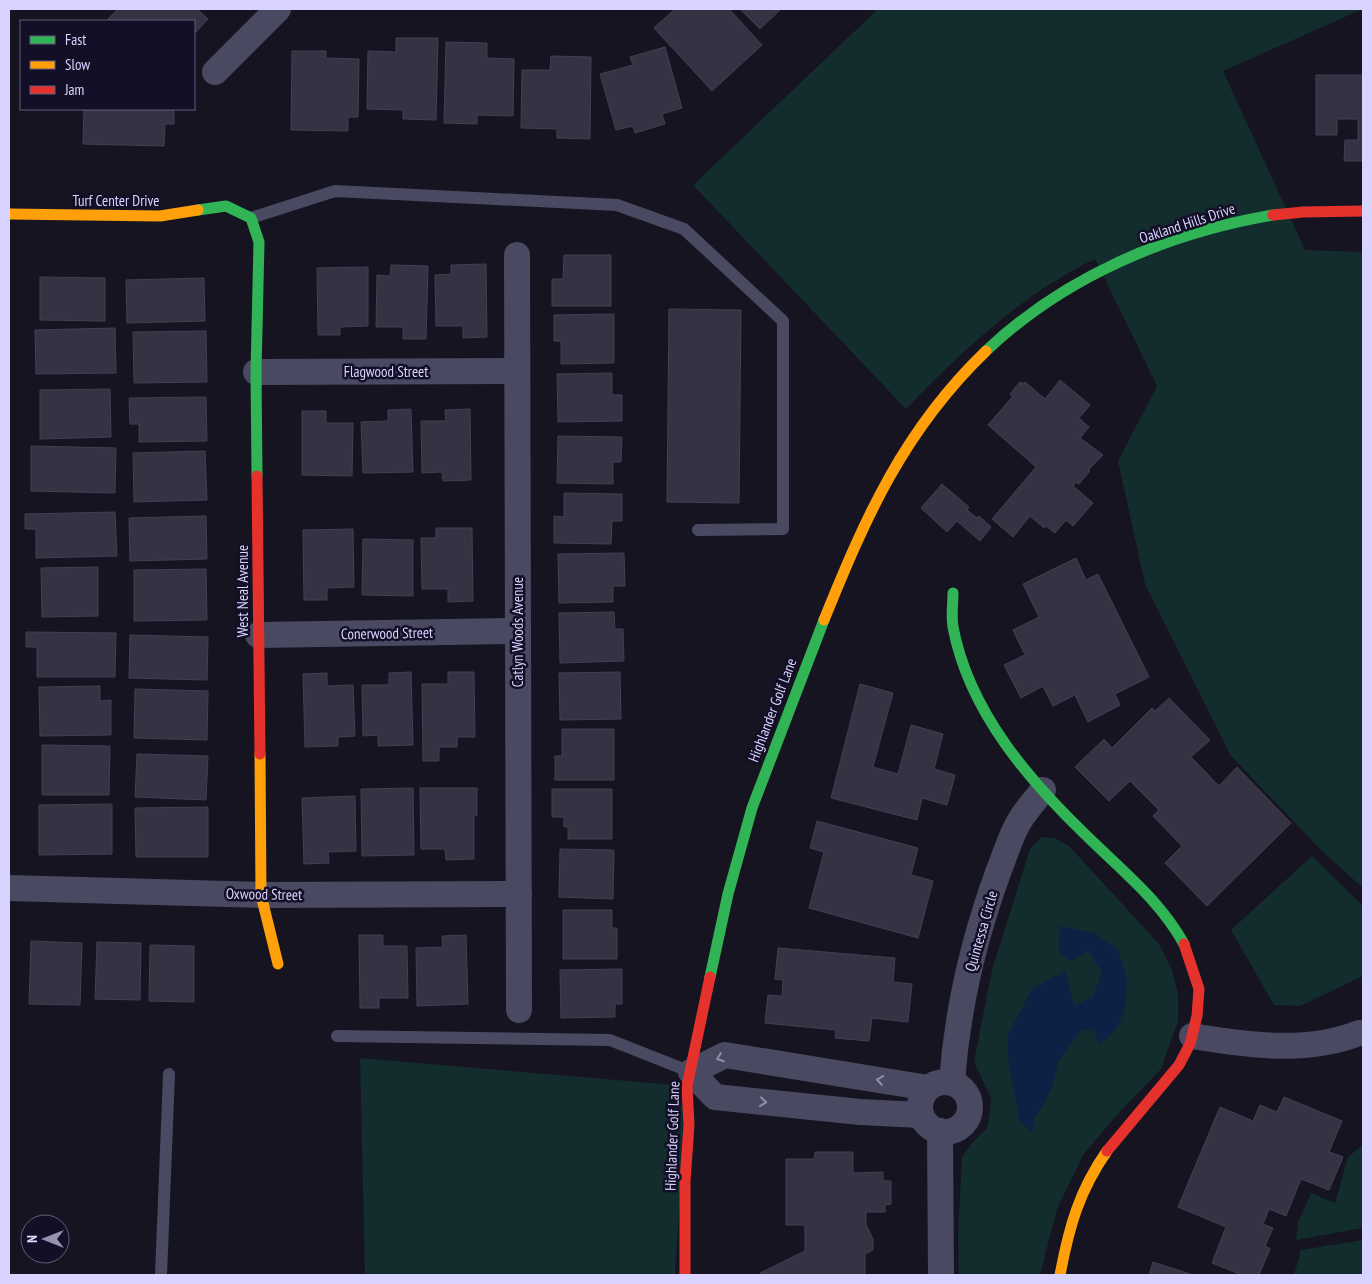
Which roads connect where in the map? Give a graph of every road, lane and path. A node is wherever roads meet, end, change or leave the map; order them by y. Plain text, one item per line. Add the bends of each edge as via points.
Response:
1 (278, 9) edge
2 (215, 72) dead end
3 (1363, 211) edge
4 (9, 214) edge
5 (251, 218) junction
6 (517, 255) dead end
7 (1113, 266) joint
8 (517, 371) junction
9 (256, 372) junction
10 (698, 530) dead end
11 (952, 593) dead end
12 (517, 631) junction
13 (258, 635) junction
14 (1043, 790) junction
15 (9, 888) edge
16 (519, 894) junction
17 (261, 895) junction
18 (278, 964) dead end
19 (519, 1010) dead end
20 (1359, 1033) dead end
21 (337, 1036) dead end
22 (1192, 1036) junction
23 (691, 1072) junction
24 (168, 1074) dead end
25 (839, 1074) junction
26 (940, 1085) junction
27 (834, 1110) junction
28 (931, 1123) junction
29 (161, 1275) edge
30 (685, 1275) edge
31 (941, 1275) edge
32 (1060, 1275) edge

1 - 2 street
3 - 7 street, Oakland Hills Drive via 1296,212 1251,218 1206,229
4 - 5 street, Turf Center Drive via 160,216 226,206
5 - 9 street, West Neal Avenue via 258,242
5 - 10 lane via 335,191 617,205 684,229 783,321 783,529
6 - 8 street, Catlyn Woods Avenue
7 - 23 street, Highlander Golf Lane via 1082,279 1006,332 941,399 867,516 799,681 752,808 728,894
8 - 9 street, Flagwood Street
8 - 12 street, Catlyn Woods Avenue
9 - 13 street, West Neal Avenue
11 - 14 street via 953,624 971,685 996,732 1017,762
12 - 13 street, Conerwood Street
12 - 16 street, Catlyn Woods Avenue
13 - 17 street, West Neal Avenue
14 - 22 street via 1159,906 1180,938 1192,963 1199,990
14 - 26 street, Quintessa Circle via 1021,818 1010,841 966,986 954,1056
15 - 17 street, Oxwood Street
16 - 17 street, Oxwood Street
16 - 19 street, Catlyn Woods Avenue
17 - 18 street, West Neal Avenue
20 - 22 street via 1338,1041 1308,1046 1267,1045
21 - 23 lane via 610,1040
22 - 32 street via 1185,1056 1114,1142 1088,1180 1074,1211
25 -> 23 street via 725,1055
23 -> 27 street via 716,1097
23 - 30 street, Highlander Golf Lane via 687,1086
24 - 29 lane
26 -> 25 street
25 - 27 street
26 - 28 street via 920,1103
26 - 28 street via 966,1093 970,1108 963,1124 956,1129
27 - 28 street
28 - 31 street

